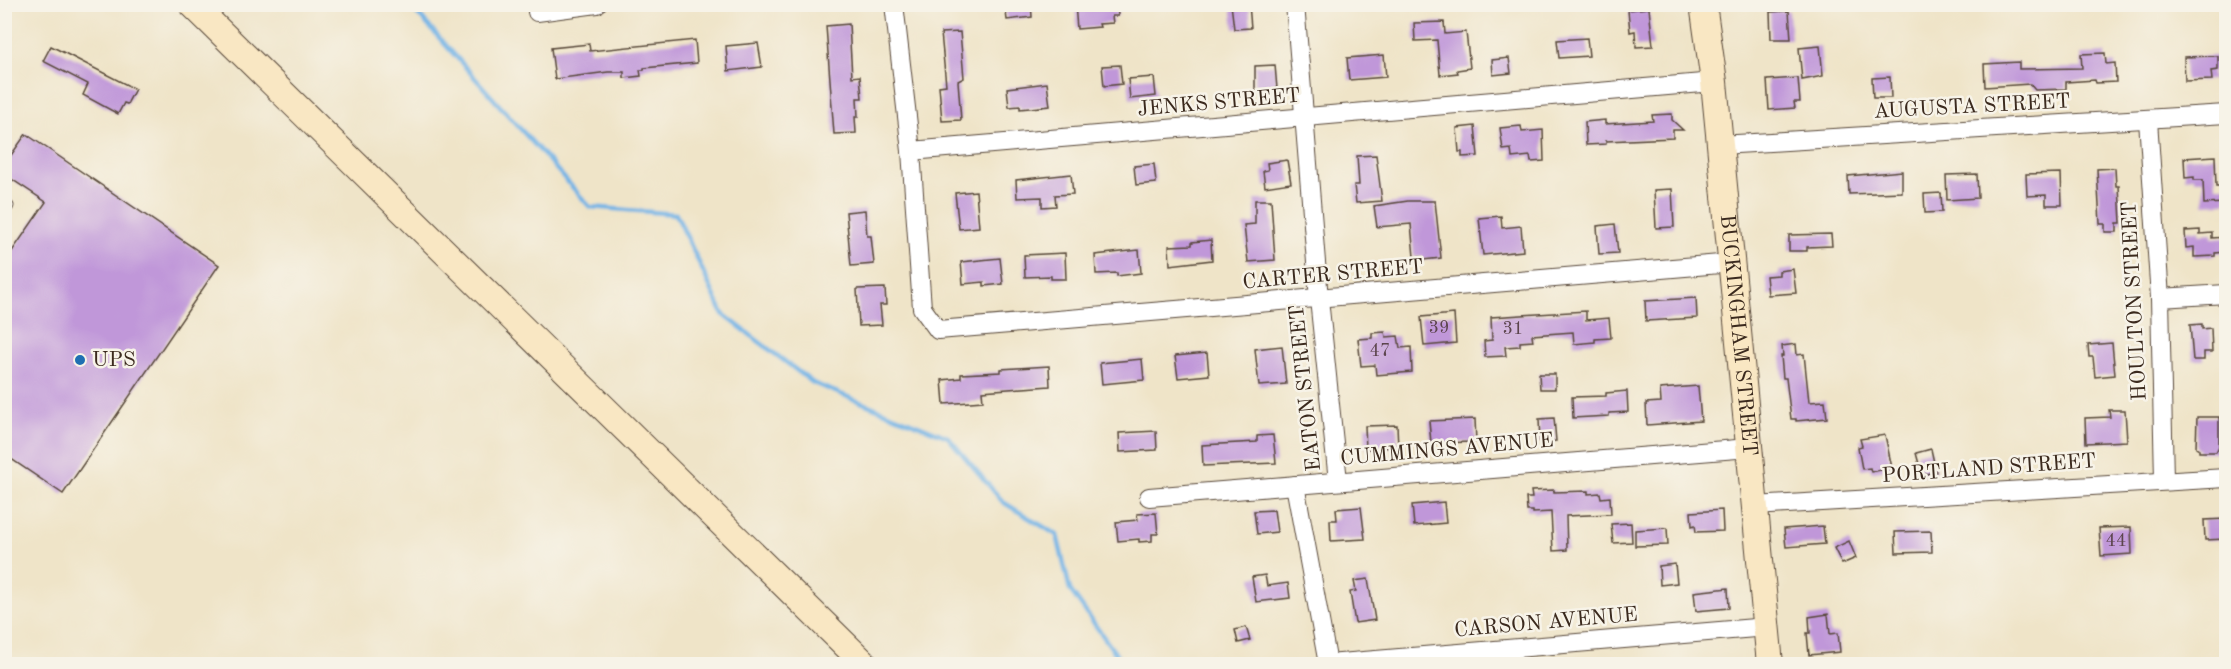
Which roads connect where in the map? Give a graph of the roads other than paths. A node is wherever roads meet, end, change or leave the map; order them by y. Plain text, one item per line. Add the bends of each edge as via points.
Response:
1 (192, 4) edge
2 (597, 4) edge
3 (894, 4) edge
4 (1295, 4) edge
5 (1703, 4) edge
6 (537, 12) dead end
7 (1714, 82) junction
8 (2226, 114) edge
9 (1305, 118) junction
10 (2148, 120) junction
11 (1720, 145) junction
12 (911, 151) junction
13 (1732, 263) junction
14 (2226, 294) edge
15 (2160, 298) junction
16 (1319, 299) junction
17 (1749, 448) junction
18 (2226, 478) edge
19 (2164, 480) junction
20 (1338, 481) junction
21 (1295, 484) junction
22 (1149, 497) dead end
23 (1755, 506) junction
24 (1767, 627) junction
25 (853, 660) edge
26 (1328, 664) edge
27 (1770, 664) edge

1 - 25 main road
2 - 6 street
3 - 12 street
4 - 9 street, EATON STREET
5 - 7 main road, BUCKINGHAM STREET
7 - 9 street, JENKS STREET
7 - 11 main road, BUCKINGHAM STREET
8 - 10 street, AUGUSTA STREET
9 - 12 street, JENKS STREET
9 - 16 street, EATON STREET
10 - 11 street, AUGUSTA STREET
10 - 15 street, HOULTON STREET
11 - 13 main road, BUCKINGHAM STREET
12 - 16 street, CARTER STREET via 922,308 938,330
13 - 16 street, CARTER STREET
13 - 17 main road, BUCKINGHAM STREET
14 - 15 street
15 - 19 street, HOULTON STREET
16 - 20 street, EATON STREET
17 - 20 street, CUMMINGS AVENUE
17 - 23 main road, BUCKINGHAM STREET
18 - 19 street, PORTLAND STREET
19 - 23 street, PORTLAND STREET
20 - 21 street, CUMMINGS AVENUE
21 - 22 street, CUMMINGS AVENUE
21 - 26 street
23 - 24 main road, BUCKINGHAM STREET
24 - 26 street, CARSON AVENUE
24 - 27 main road, BUCKINGHAM STREET

